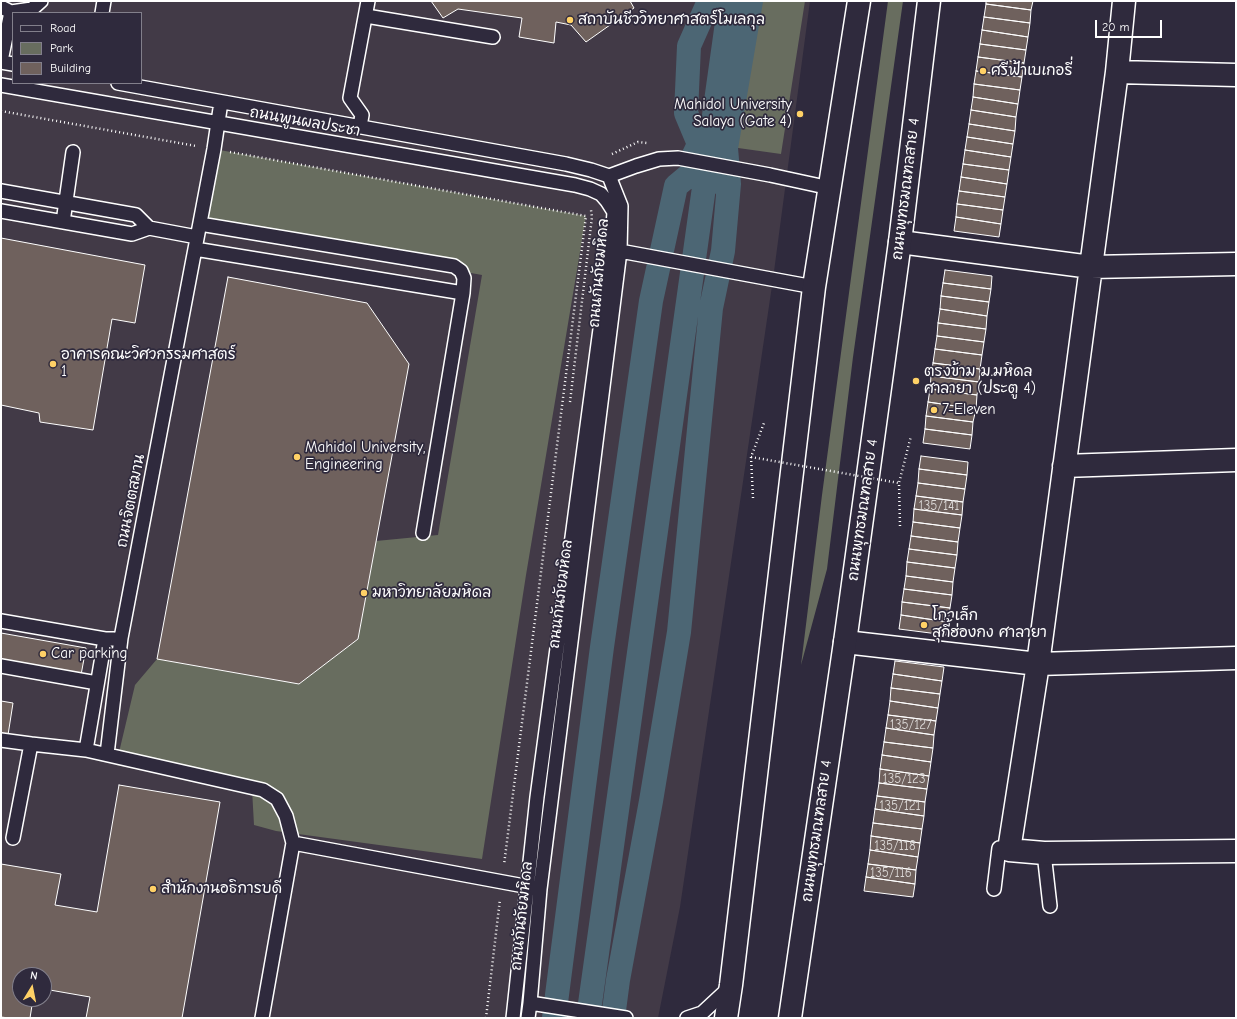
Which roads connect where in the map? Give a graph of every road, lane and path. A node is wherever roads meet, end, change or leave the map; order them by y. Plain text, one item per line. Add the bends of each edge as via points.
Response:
1 (41, 1) edge
2 (104, 1) edge
3 (368, 1) edge
4 (859, 1) edge
5 (929, 1) edge
6 (1124, 1) edge
7 (6, 9) edge
8 (102, 12) edge
9 (366, 16) junction
10 (493, 37) dead end
11 (1, 62) edge
12 (12, 64) edge
13 (1117, 72) junction
14 (1236, 75) edge
15 (123, 84) edge
16 (1, 85) edge
17 (221, 102) junction
18 (1, 111) edge
19 (218, 123) junction
20 (360, 126) junction
21 (214, 149) junction
22 (73, 152) dead end
23 (609, 176) junction
24 (830, 188) junction
25 (1, 191) edge
26 (601, 194) joint
27 (66, 202) junction
28 (1, 212) edge
29 (63, 222) junction
30 (149, 228) junction
31 (197, 237) junction
32 (900, 242) junction
33 (620, 251) junction
34 (1236, 264) edge
35 (1091, 267) junction
36 (814, 287) junction
37 (463, 293) junction
38 (764, 423) dead end
39 (911, 436) dead end
40 (751, 457) junction
41 (1236, 460) edge
42 (1064, 466) junction
43 (899, 483) junction
44 (753, 498) dead end
45 (900, 526) dead end
46 (423, 533) dead end
47 (1, 621) edge
48 (121, 638) junction
49 (105, 639) junction
50 (845, 642) junction
51 (1236, 658) edge
52 (1038, 664) junction
53 (1, 666) edge
54 (97, 683) junction
55 (1, 740) edge
56 (31, 744) junction
57 (86, 750) junction
58 (107, 754) junction
59 (13, 838) dead end
60 (293, 843) junction
61 (1009, 850) junction
62 (1236, 851) edge
63 (1044, 853) junction
64 (502, 882) junction
65 (527, 886) junction
66 (540, 889) junction
67 (994, 889) dead end
68 (1050, 906) dead end
69 (731, 985) junction
70 (530, 1003) junction
71 (262, 1018) edge
72 (486, 1018) edge
73 (513, 1018) edge
74 (528, 1018) edge
75 (626, 1018) edge
76 (687, 1018) edge
77 (726, 1018) edge
78 (790, 1018) edge

1 - 7 lane via 32,9
2 - 8 lane
3 - 9 lane
4 - 24 street
5 - 32 street, ถนนพุทธมณฑลสาย 4
6 - 13 street
7 - 11 lane
9 - 10 lane
9 - 20 lane via 350,98 362,116
11 - 12 lane
13 - 14 street
13 - 35 street
15 - 17 lane, ถนนพูนผลประชา
16 - 19 lane, ถนนพูนผลประชา
17 - 19 lane, ถนนจิตตสมาน
17 - 20 lane, ถนนพูนผลประชา
18 - 21 path
19 - 21 lane, ถนนจิตตสมาน
19 - 26 lane, ถนนพูนผลประชา via 575,185
20 - 23 lane, ถนนพูนผลประชา via 566,164
21 - 31 lane, ถนนจิตตสมาน
21 - 64 path via 586,216
22 - 27 lane
23 - 24 lane via 660,159 678,158
23 - 33 lane, ถนนกันภัยมหิดล via 621,206
24 - 36 street
25 - 27 lane
26 - 65 lane, ถนนกันภัยมหิดล via 614,212 612,240
27 - 29 lane
27 - 30 lane via 136,215
28 - 29 lane
29 - 30 lane via 132,234
30 - 31 lane
31 - 37 lane
31 - 37 lane via 454,266 461,271 464,278
31 - 48 lane, ถนนจิตตสมาน
32 - 35 street
32 - 50 street, ถนนพุทธมณฑลสาย 4
33 - 36 lane
33 - 66 lane, ถนนกันภัยมหิดล
34 - 35 street
35 - 42 street
36 - 69 street
37 - 46 lane
38 - 40 path
39 - 43 path
40 - 43 path, bridge
40 - 44 path
41 - 42 street
42 - 52 street
43 - 45 path
47 - 49 lane
48 - 49 lane
48 - 58 lane, ถนนจิตตสมาน
49 - 54 lane
50 - 52 street
50 - 78 street, ถนนพุทธมณฑลสาย 4
51 - 52 street
52 - 61 street
53 - 54 lane
54 - 57 lane
55 - 56 lane
56 - 57 lane
56 - 59 lane
57 - 58 lane
58 - 60 lane via 263,790 277,799 286,816
60 - 64 lane
60 - 71 lane
61 - 63 street
61 - 67 lane via 999,848
62 - 63 street
63 - 68 lane
64 - 65 lane
64 - 72 path
65 - 66 lane
65 - 73 lane, ถนนกันภัยมหิดล
66 - 70 lane, ถนนกันภัยมหิดล
69 - 76 lane via 702,1013
69 - 77 street
70 - 74 lane, ถนนกันภัยมหิดล
70 - 75 lane

